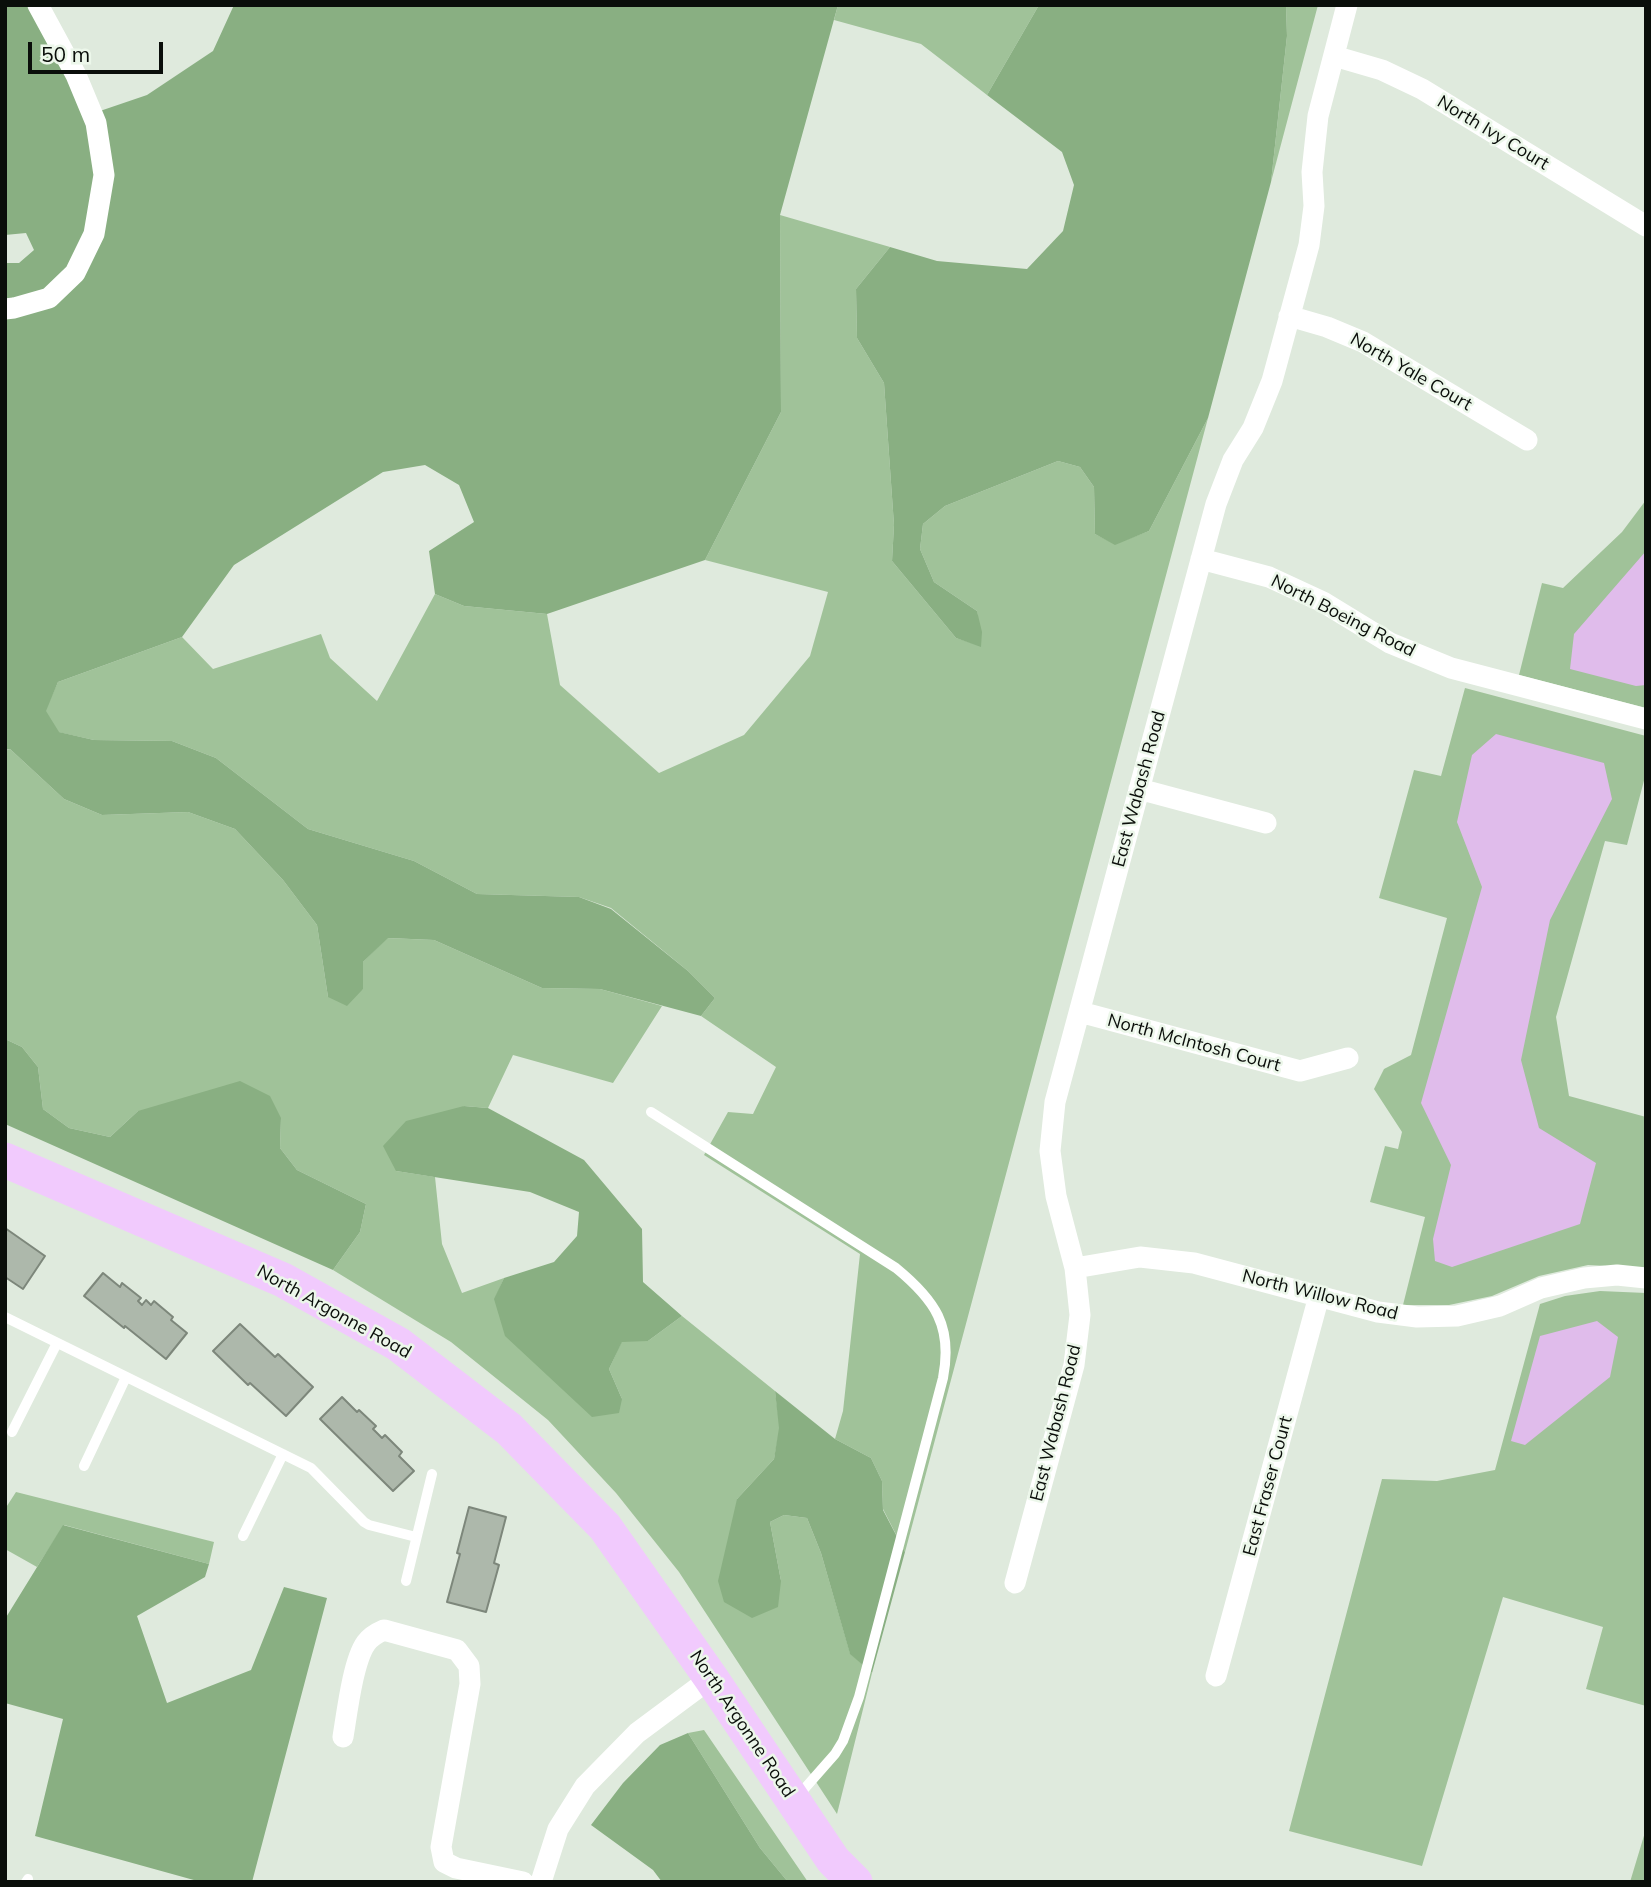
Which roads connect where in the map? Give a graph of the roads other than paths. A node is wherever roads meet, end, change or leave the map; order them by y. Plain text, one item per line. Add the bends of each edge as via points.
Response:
1 (38, 5) edge
2 (1347, 5) edge
3 (1334, 56) junction
4 (1646, 226) edge
5 (5, 309) edge
6 (1289, 316) junction
7 (1527, 440) dead end
8 (1201, 559) junction
9 (1646, 719) edge
10 (1139, 789) junction
11 (1266, 823) dead end
12 (1080, 1012) junction
13 (1348, 1058) dead end
14 (651, 1112) dead end
15 (5, 1160) edge
16 (1074, 1268) junction
17 (1646, 1278) edge
18 (1319, 1296) junction
19 (5, 1317) edge
20 (57, 1343) junction
21 (126, 1377) junction
22 (12, 1432) dead end
23 (283, 1454) junction
24 (84, 1466) dead end
25 (432, 1474) dead end
26 (243, 1536) dead end
27 (416, 1537) junction
28 (406, 1581) dead end
29 (1016, 1583) dead end
30 (1216, 1676) dead end
31 (711, 1678) junction
32 (343, 1737) dead end
33 (793, 1800) junction
34 (523, 1882) edge
35 (541, 1882) edge
36 (855, 1882) edge

1 - 5 street via 96,123 104,175 94,234 75,273 49,298
2 - 3 street, East Wabash Road
3 - 4 street, North Ivy Court via 1382,69 1422,89
3 - 6 street, East Wabash Road via 1318,116 1309,245
6 - 7 street, North Yale Court via 1363,342
6 - 8 street, East Wabash Road via 1272,381 1253,428 1233,460
8 - 9 street, North Boeing Road via 1269,577 1323,602 1390,643 1451,668
8 - 10 street, East Wabash Road
10 - 11 street
10 - 12 street, East Wabash Road
12 - 13 street, North McIntosh Court via 1300,1071
12 - 16 street, East Wabash Road via 1055,1102 1050,1152
14 - 33 lane via 896,1268 928,1300 945,1330 943,1378 859,1697 835,1754
15 - 31 main road, North Argonne Road via 283,1280 398,1344 509,1429 605,1527
16 - 18 street, North Willow Road via 1140,1258 1194,1263
16 - 29 street, East Wabash Road via 1080,1315 1074,1366
17 - 18 street, North Willow Road via 1584,1278 1457,1316 1378,1312
18 - 30 street, East Fraser Court
19 - 20 lane
20 - 21 lane
20 - 22 lane
21 - 23 lane
21 - 24 lane
23 - 26 lane
23 - 27 lane via 311,1468 369,1525
25 - 27 lane
27 - 28 lane
31 - 33 main road, North Argonne Road
31 - 35 street via 637,1733 585,1786 558,1829
32 - 34 street via 358,1658 373,1635 384,1630 457,1650 469,1666 470,1684 441,1847 444,1862
33 - 36 main road, North Argonne Road

